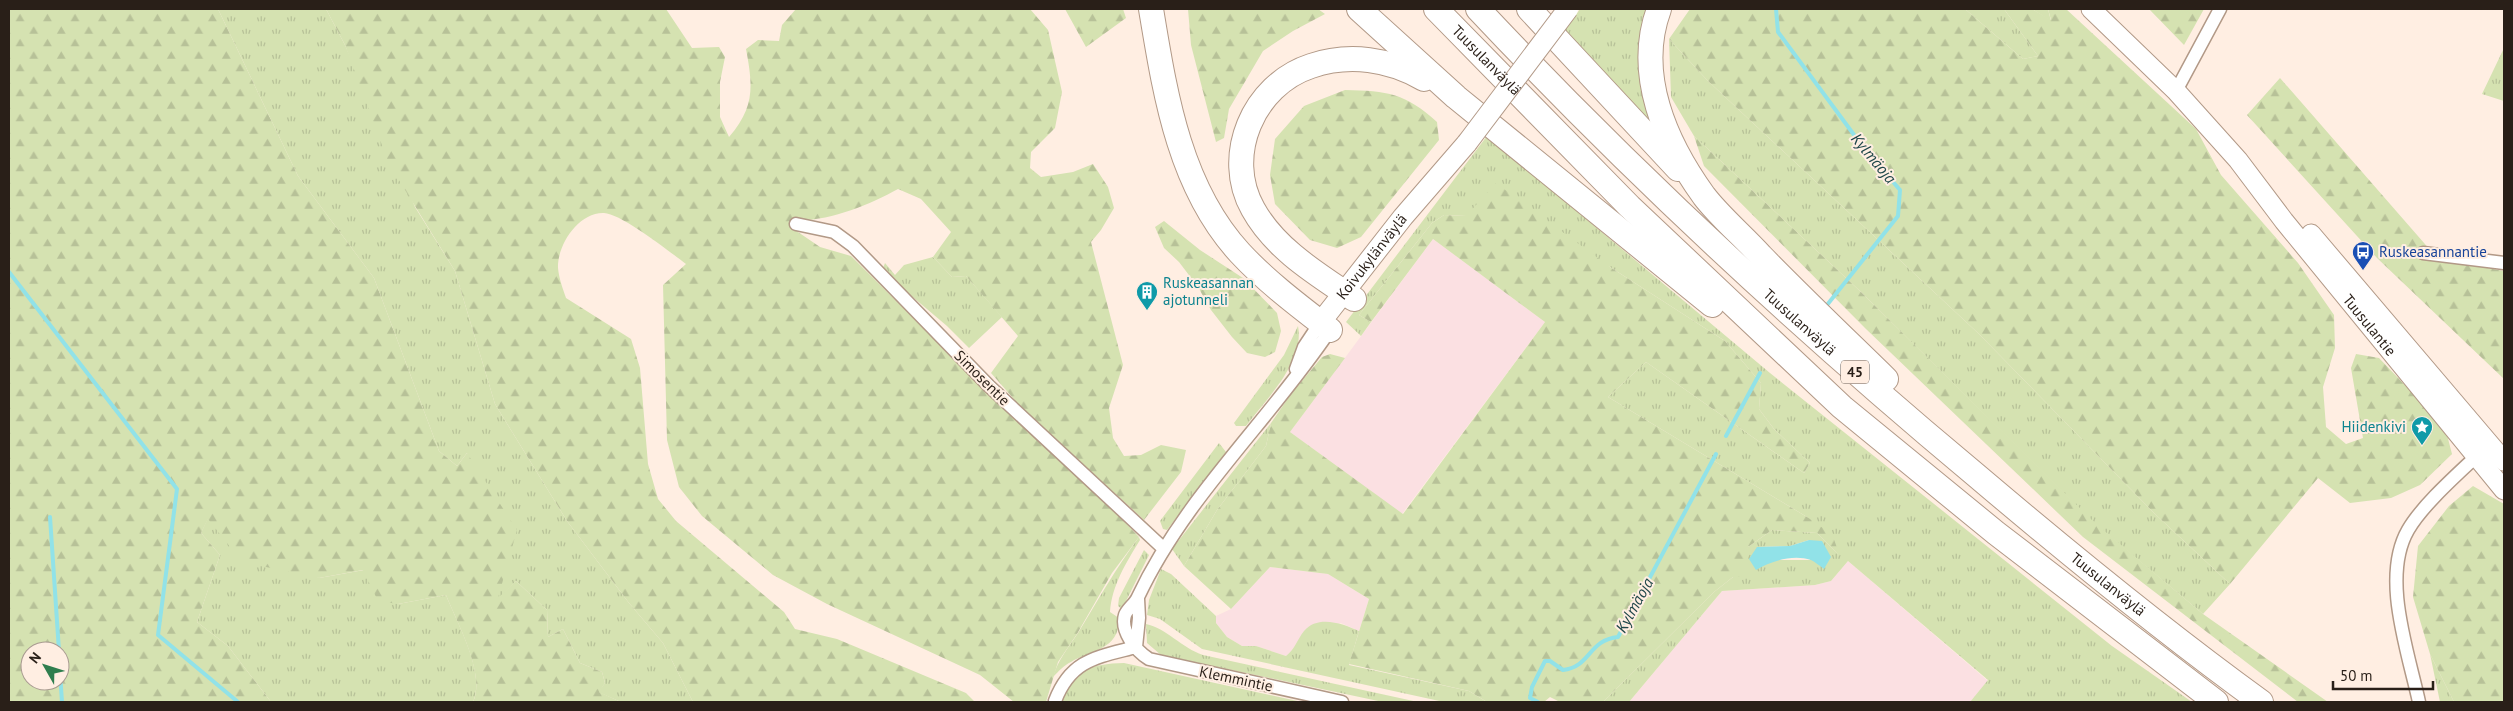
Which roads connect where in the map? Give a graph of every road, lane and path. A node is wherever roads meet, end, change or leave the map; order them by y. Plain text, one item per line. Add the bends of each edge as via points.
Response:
1 (1151, 9) edge
2 (1359, 9) edge
3 (1436, 9) edge
4 (1478, 9) edge
5 (1529, 9) edge
6 (1568, 9) edge
7 (1659, 9) edge
8 (2091, 9) edge
9 (2220, 9) edge
10 (2176, 91) junction
11 (1456, 97) junction
12 (2238, 160) junction
13 (1705, 197) junction
14 (796, 224) dead end
15 (2423, 253) dead end
16 (2504, 262) edge
17 (1349, 296) junction
18 (1325, 326) junction
19 (1842, 407) junction
20 (2490, 444) junction
21 (2476, 457) junction
22 (2504, 461) edge
23 (2504, 490) edge
24 (2014, 508) junction
25 (1163, 548) junction
26 (1136, 646) junction
27 (1056, 700) dead end
28 (1342, 702) edge
29 (2216, 702) edge
30 (2261, 702) edge
31 (2419, 702) edge

1 - 18 highway via 1177,137 1206,203 1239,252
2 - 11 highway
3 - 19 highway, Tuusulanväylä / 45 via 1630,207
4 - 24 highway, Tuusulanväylä / 45 via 1652,185 1755,282
5 - 13 highway
6 - 17 main road, Koivukylänväylä, bridge via 1467,143 1412,224
7 - 13 highway via 1652,26 1648,61 1652,89 1662,122 1679,158
8 - 10 main road, Tuusulantie
9 - 10 street
10 - 12 main road, Tuusulantie
11 - 17 highway via 1406,68 1358,58 1310,66 1288,78 1255,111 1246,130 1240,156 1242,180 1252,208 1269,233 1295,258
11 - 19 highway
12 - 20 main road, Tuusulantie via 2293,213
12 - 21 main road, Tuusulantie
13 - 24 highway
14 - 25 street, Simosentie via 834,232 853,246 989,386
15 - 16 street
17 - 18 main road, Koivukylänväylä
18 - 25 street, Koivukylänväylä via 1304,347 1291,381
19 - 29 highway, Tuusulanväylä / 45 via 2004,539
20 - 21 street
20 - 22 main road, Tuusulantie
21 - 23 main road, Tuusulantie
21 - 31 street via 2409,529 2395,569 2399,610
24 - 30 highway, Tuusulanväylä / 45 via 2184,646
25 - 26 street, Koivukylänväylä via 1138,599 1125,616 1126,634
26 - 27 street via 1080,664 1069,675
26 - 28 street, Klemmintie via 1141,654 1164,664

